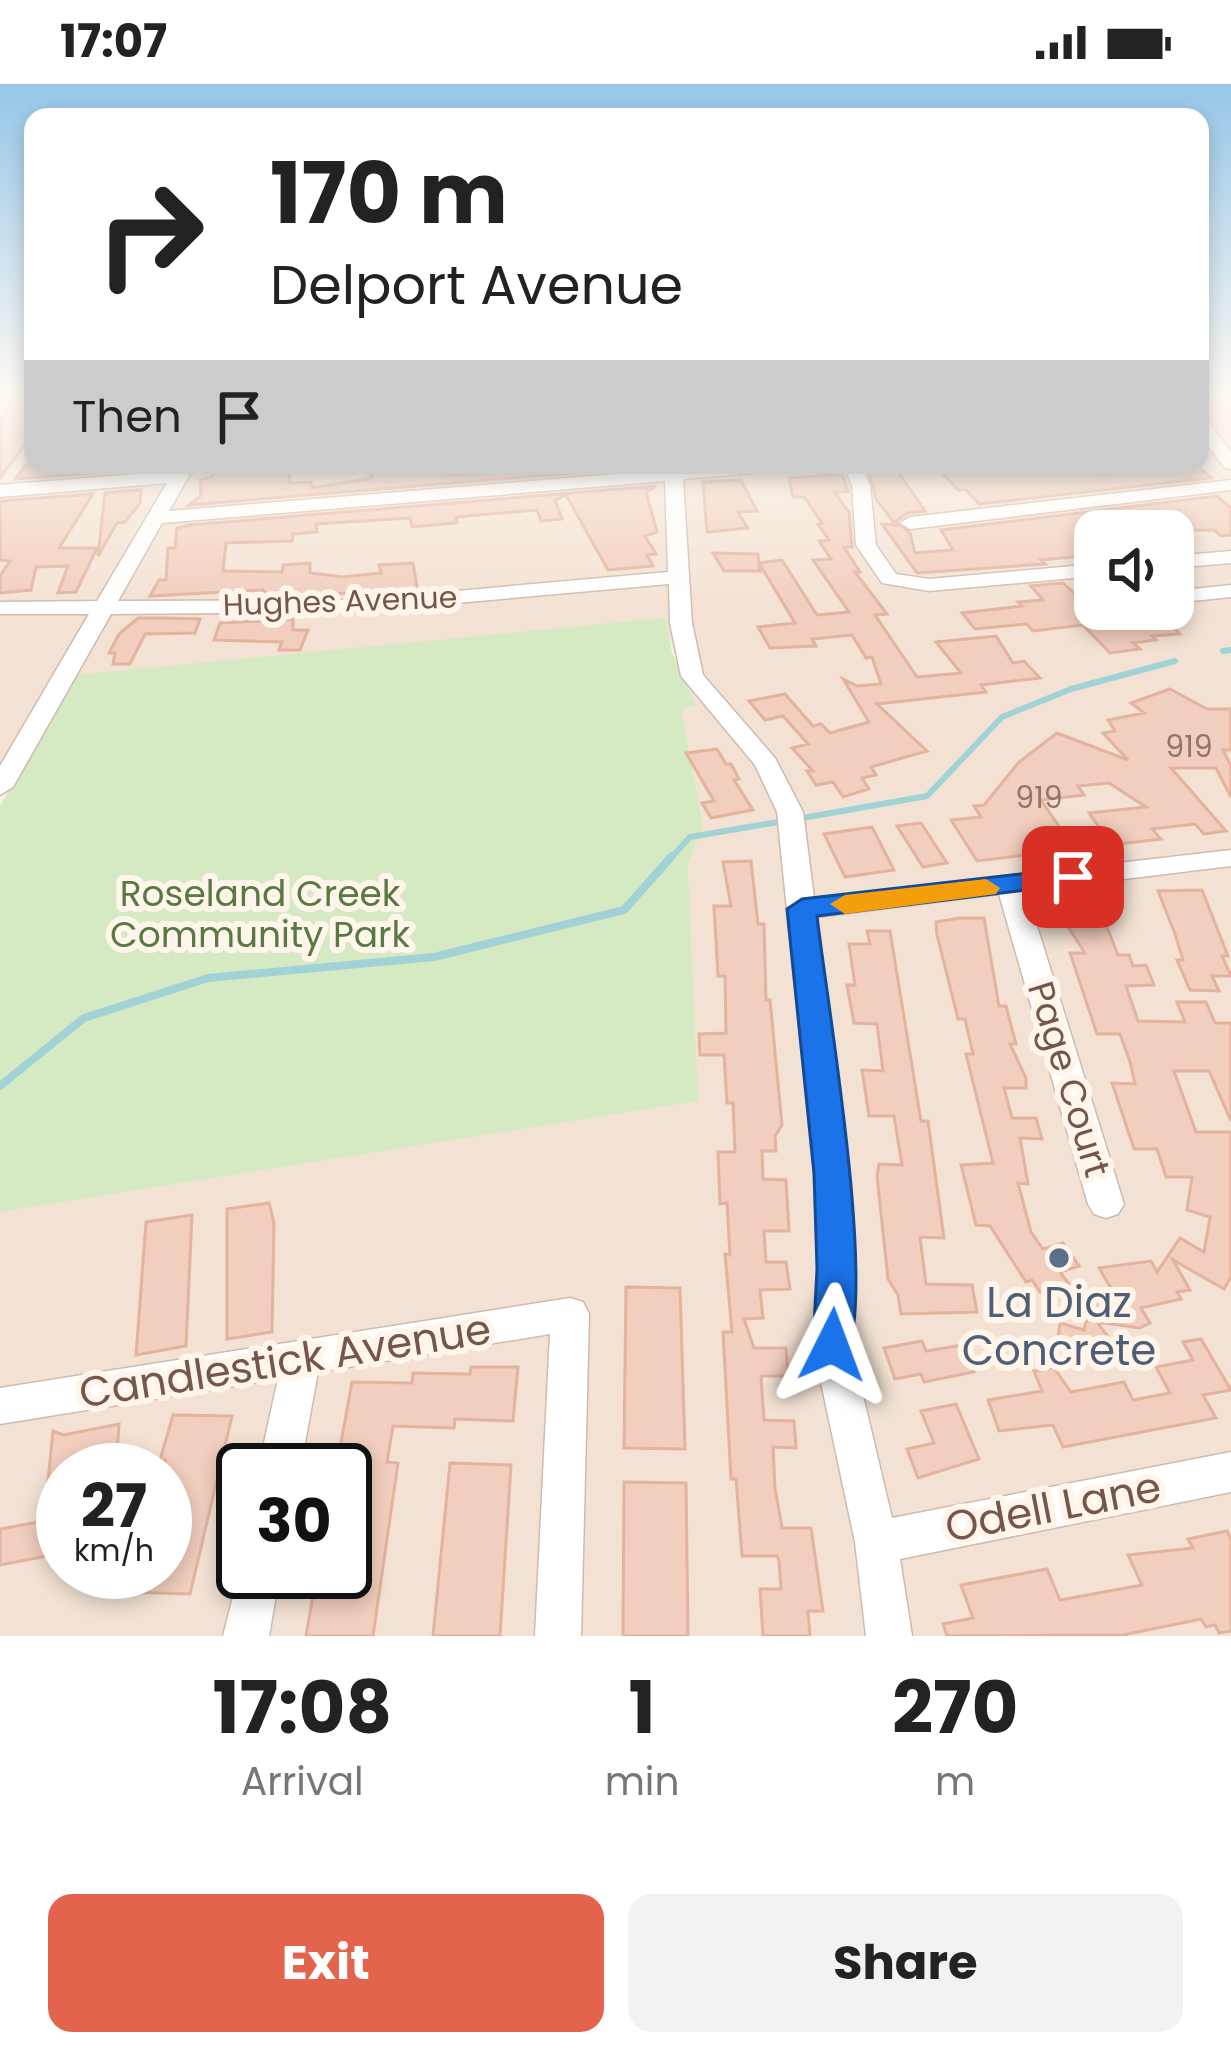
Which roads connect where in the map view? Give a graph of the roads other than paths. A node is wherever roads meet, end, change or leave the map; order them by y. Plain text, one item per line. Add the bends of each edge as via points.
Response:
1 (146, 474) edge
2 (181, 474) edge
3 (630, 474) edge
4 (673, 474) edge
5 (856, 474) edge
6 (1231, 485) edge
7 (0, 490) edge
8 (156, 518) junction
9 (910, 523) dead end
10 (1231, 557) edge
11 (1194, 560) edge
12 (1074, 572) edge
13 (678, 578) junction
14 (1231, 591) edge
15 (1194, 595) edge
16 (106, 605) junction
17 (0, 608) edge
18 (0, 787) edge
19 (1228, 864) edge
20 (1010, 885) junction
21 (802, 909) junction
22 (1106, 1204) dead end
23 (301, 1360) junction
24 (0, 1406) edge
25 (284, 1443) edge
26 (1231, 1472) edge
27 (876, 1542) junction
28 (253, 1599) edge
29 (246, 1636) edge
30 (558, 1636) edge
31 (889, 1636) edge

1 - 7 street
2 - 8 street
3 - 8 street
4 - 13 street
5 - 12 street via 866,545 889,580
6 - 9 street
8 - 16 street
10 - 11 street
13 - 16 street, Hughes Avenue via 355,606
13 - 21 street via 692,676 766,764 792,826
14 - 15 street
16 - 17 street, Hughes Avenue
16 - 18 street
19 - 20 street
20 - 21 street
20 - 22 street, Page Court
21 - 27 street via 831,1173 832,1345
23 - 24 street, Candlestick Avenue
23 - 25 street
23 - 30 street, Candlestick Avenue via 570,1314
26 - 27 street, Odell Lane
27 - 31 street
28 - 29 street

